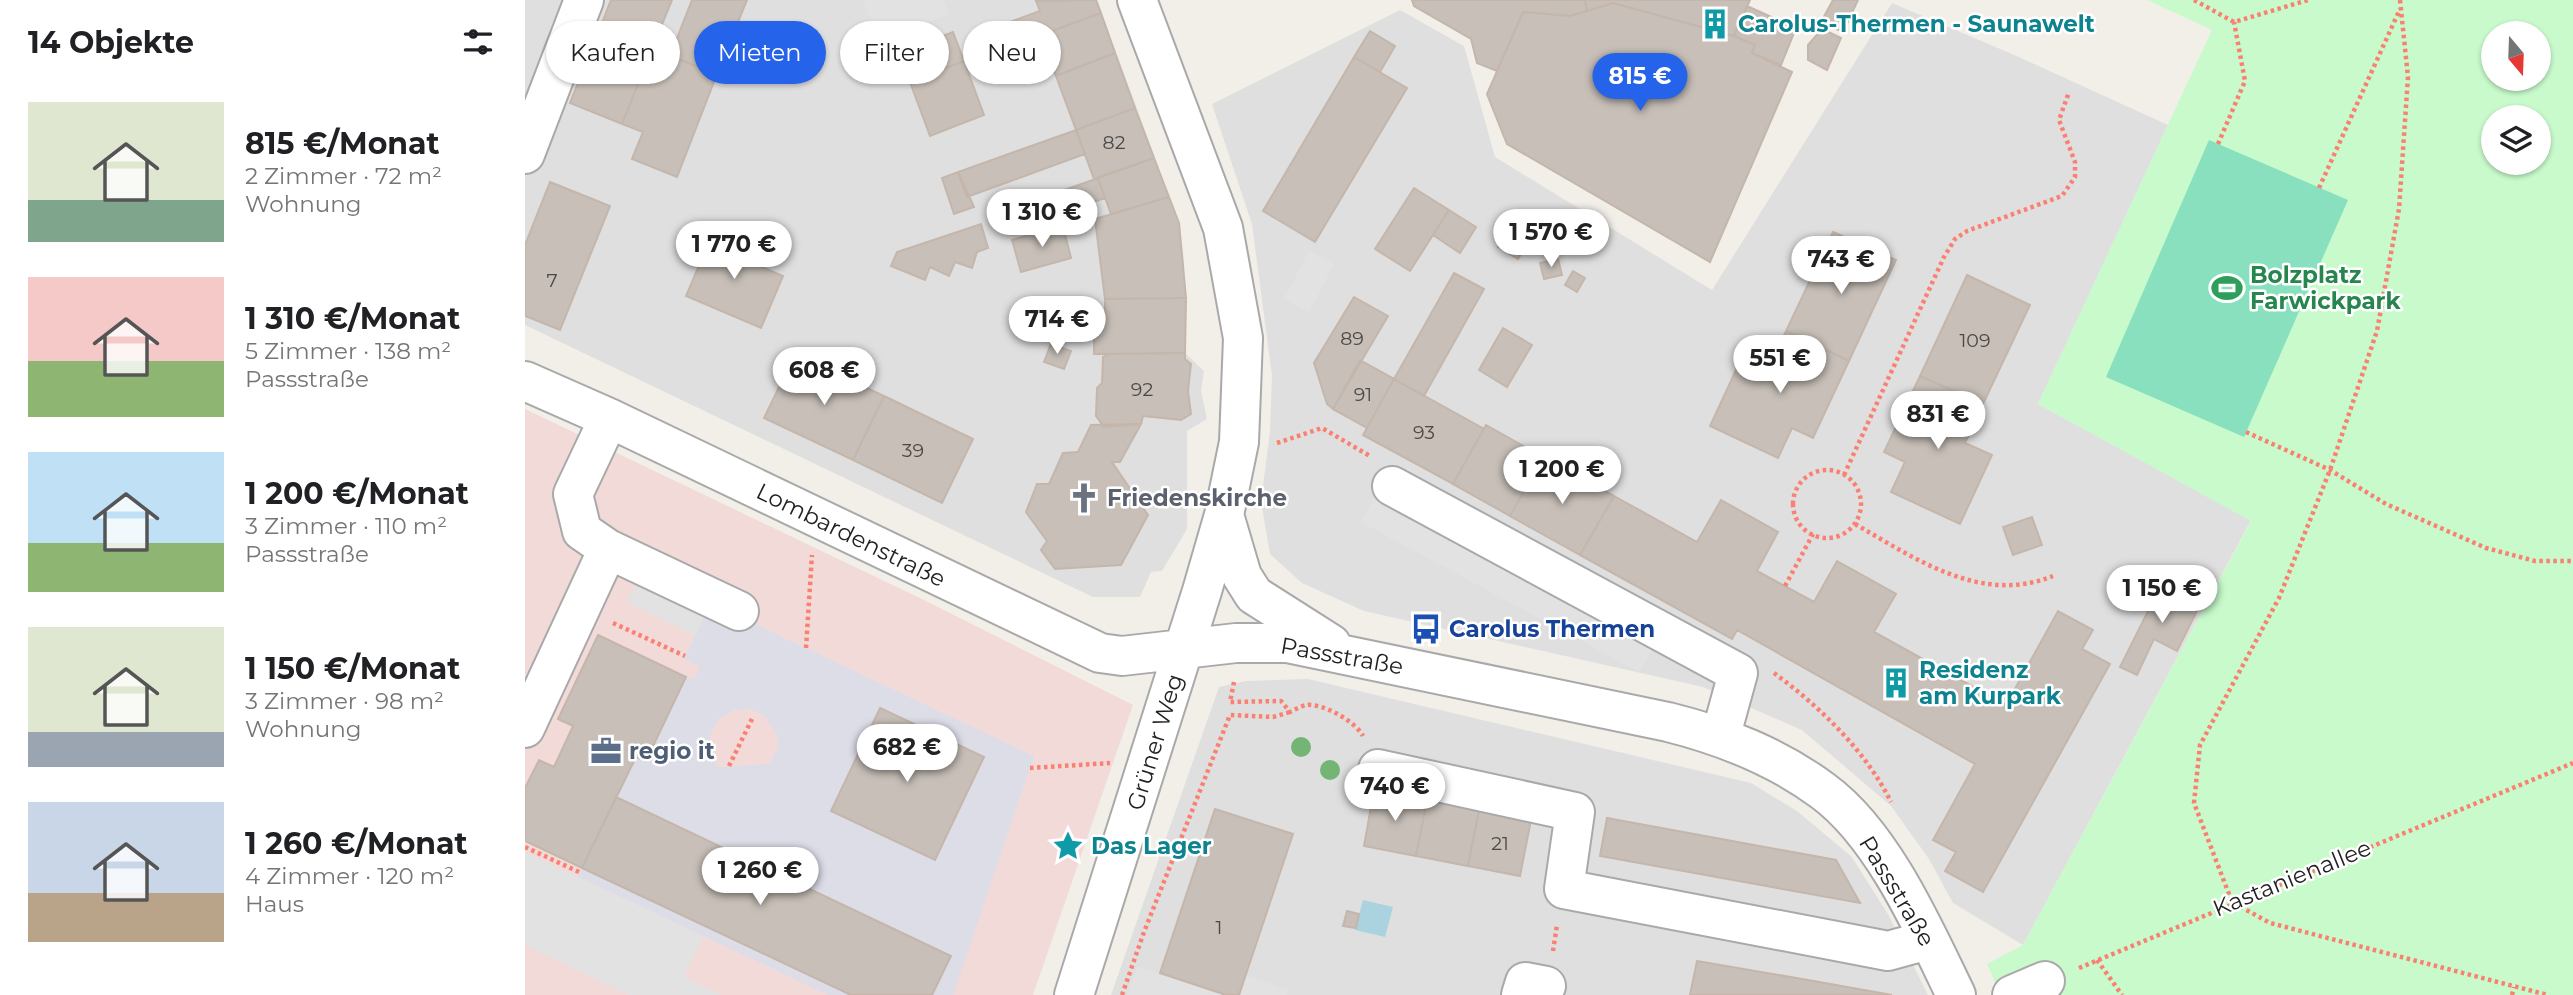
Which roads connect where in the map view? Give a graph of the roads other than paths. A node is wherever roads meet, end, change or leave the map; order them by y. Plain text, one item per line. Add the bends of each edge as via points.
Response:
1 (584, 0) edge
2 (1137, 0) edge
3 (525, 154) edge
4 (525, 381) edge
5 (609, 418) junction
6 (1392, 486) road end
7 (1224, 515) junction
8 (608, 549) junction
9 (739, 611) dead end
10 (1185, 649) junction
11 (1347, 655) junction
12 (525, 728) edge
13 (1721, 735) junction
14 (1378, 768) road end
15 (1928, 940) junction
16 (1074, 995) edge
17 (1956, 995) edge

1 - 3 street
2 - 7 street via 1223,228 1243,338 1240,442
4 - 5 street, Lombardenstraße
5 - 8 street via 573,494 582,531
5 - 10 street, Lombardenstraße via 1100,653 1122,656
6 - 13 street via 1738,673
7 - 10 street
7 - 11 street via 1242,576 1254,595
8 - 9 street
8 - 12 street
10 - 11 street, Passstraße via 1287,643
10 - 16 street, Grüner Weg
11 - 13 street, Passstraße
13 - 15 street, Passstraße via 1773,759 1825,792 1866,835
14 - 15 street via 1575,812 1564,889 1888,951
15 - 17 street, Passstraße

